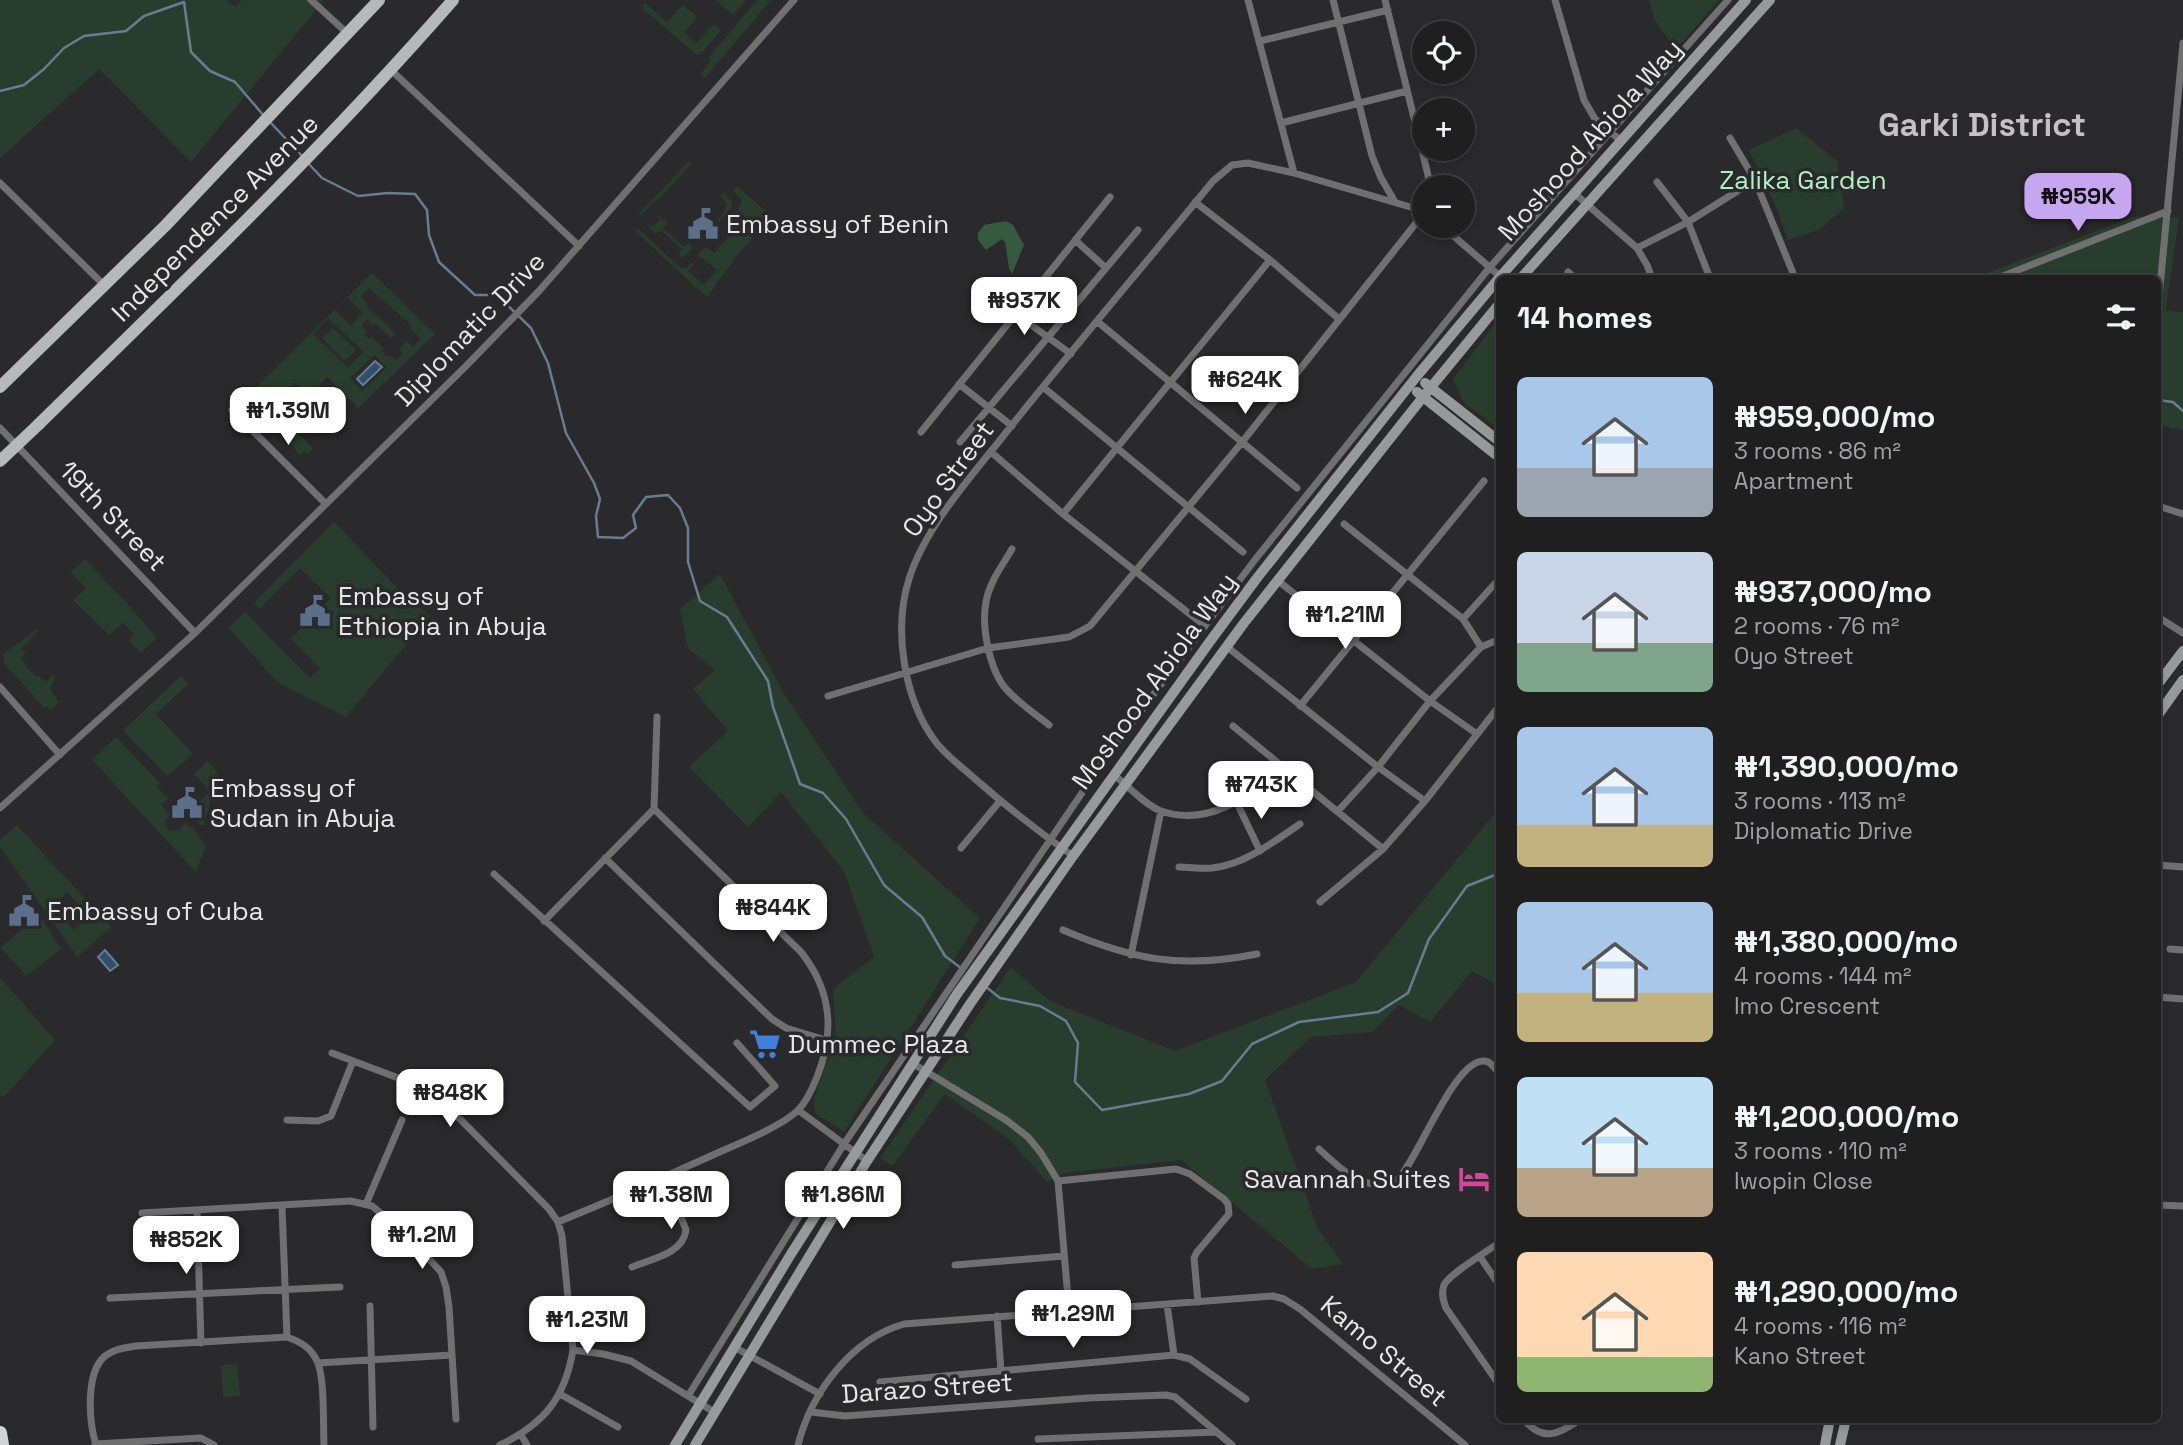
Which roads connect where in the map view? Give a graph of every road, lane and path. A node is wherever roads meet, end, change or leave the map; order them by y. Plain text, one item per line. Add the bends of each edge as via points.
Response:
1 (311, 0) edge
2 (379, 0) edge
3 (453, 0) edge
4 (794, 0) edge
5 (1248, 0) edge
6 (1333, 0) edge
7 (1385, 0) edge
8 (1555, 0) edge
9 (1728, 0) edge
10 (1746, 0) edge
11 (1770, 0) edge
12 (1388, 10) junction
13 (1338, 21) junction
14 (348, 34) junction
15 (1260, 41) junction
16 (2183, 43) edge
17 (392, 71) junction
18 (1407, 90) junction
19 (1357, 103) junction
20 (1282, 123) junction
21 (1609, 132) junction
22 (1730, 138) dead end
23 (1620, 140) junction
24 (1294, 173) junction
25 (1428, 175) edge
26 (1755, 180) junction
27 (1657, 182) dead end
28 (0, 183) edge
29 (1574, 193) junction
30 (1110, 197) dead end
31 (1195, 202) junction
32 (1395, 202) junction
33 (1588, 204) junction
34 (1412, 208) edge
35 (2168, 211) junction
36 (1688, 222) junction
37 (1412, 227) edge
38 (1138, 230) dead end
39 (1456, 238) edge
40 (1075, 240) junction
41 (579, 246) junction
42 (1637, 248) junction
43 (1270, 260) junction
44 (1490, 267) junction
45 (1106, 268) junction
46 (1499, 275) edge
47 (1503, 275) edge
48 (1524, 275) edge
49 (1651, 275) edge
50 (1709, 275) edge
51 (1794, 275) edge
52 (2006, 275) edge
53 (2161, 279) edge
54 (1496, 283) edge
55 (104, 285) junction
56 (1496, 308) edge
57 (1455, 311) junction
58 (1016, 314) junction
59 (1339, 319) junction
60 (1465, 320) junction
61 (1098, 322) junction
62 (1048, 338) junction
63 (1071, 354) junction
64 (1417, 376) junction
65 (1171, 382) junction
66 (959, 384) junction
67 (1410, 386) junction
68 (0, 387) edge
69 (1043, 387) junction
70 (1431, 387) junction
71 (1423, 397) junction
72 (989, 408) junction
73 (232, 410) dead end
74 (1012, 426) junction
75 (0, 428) edge
76 (921, 432) dead end
77 (1496, 439) edge
78 (1243, 441) junction
79 (960, 442) dead end
80 (1116, 447) junction
81 (991, 452) junction
82 (1496, 455) edge
83 (0, 461) edge
84 (1484, 481) dead end
85 (1297, 488) dead end
86 (325, 503) junction
87 (2161, 507) edge
88 (1189, 508) junction
89 (1063, 514) junction
90 (2183, 514) edge
91 (1344, 524) dead end
92 (1012, 549) dead end
93 (1243, 552) dead end
94 (1135, 572) junction
95 (1407, 575) junction
96 (1277, 580) junction
97 (1496, 582) edge
98 (1463, 619) junction
99 (2161, 619) edge
100 (1205, 626) junction
101 (195, 633) junction
102 (2183, 633) edge
103 (1354, 640) junction
104 (1496, 641) edge
105 (1226, 646) junction
106 (1481, 647) junction
107 (988, 648) junction
108 (2183, 651) edge
109 (905, 672) junction
110 (2161, 680) edge
111 (2183, 680) edge
112 (0, 687) edge
113 (828, 696) dead end
114 (1430, 701) junction
115 (1300, 706) junction
116 (1496, 710) edge
117 (2161, 711) edge
118 (657, 717) dead end
119 (1049, 725) dead end
120 (1233, 726) dead end
121 (1477, 734) junction
122 (60, 755) junction
123 (1282, 765) junction
124 (1378, 768) junction
125 (1114, 775) junction
126 (1126, 785) junction
127 (1000, 801) junction
128 (1425, 801) junction
129 (1237, 803) junction
130 (0, 808) edge
131 (654, 808) junction
132 (1161, 811) junction
133 (1338, 811) junction
134 (1300, 824) dead end
135 (1050, 839) junction
136 (961, 848) dead end
137 (1061, 848) junction
138 (1383, 849) junction
139 (1260, 851) junction
140 (1073, 856) junction
141 (605, 858) junction
142 (2161, 865) edge
143 (1179, 867) dead end
144 (2183, 867) edge
145 (494, 874) dead end
146 (1320, 902) dead end
147 (544, 921) junction
148 (1063, 930) dead end
149 (2169, 948) dead end
150 (2183, 950) edge
151 (1257, 954) dead end
152 (1131, 955) junction
153 (2161, 997) edge
154 (2183, 999) edge
155 (829, 1041) junction
156 (737, 1043) dead end
157 (332, 1053) dead end
158 (353, 1061) junction
159 (912, 1063) junction
160 (1496, 1070) edge
161 (925, 1072) junction
162 (798, 1110) junction
163 (287, 1120) dead end
164 (402, 1120) dead end
165 (844, 1144) junction
166 (1319, 1149) dead end
167 (855, 1153) junction
168 (867, 1161) junction
169 (666, 1177) junction
170 (1058, 1181) junction
171 (366, 1204) junction
172 (2161, 1205) edge
173 (282, 1206) junction
174 (2183, 1206) edge
175 (197, 1210) junction
176 (142, 1213) dead end
177 (558, 1222) junction
178 (1496, 1245) edge
179 (1064, 1256) junction
180 (1480, 1257) junction
181 (955, 1265) dead end
182 (632, 1267) dead end
183 (1496, 1280) edge
184 (340, 1287) dead end
185 (286, 1290) junction
186 (200, 1293) junction
187 (110, 1298) dead end
188 (1198, 1301) junction
189 (1167, 1304) junction
190 (370, 1306) dead end
191 (1069, 1310) junction
192 (997, 1316) junction
193 (287, 1337) junction
194 (201, 1343) junction
195 (734, 1347) junction
196 (573, 1350) junction
197 (452, 1355) junction
198 (749, 1355) junction
199 (1174, 1355) junction
200 (370, 1359) junction
201 (318, 1363) junction
202 (1001, 1371) junction
203 (1496, 1380) edge
204 (880, 1382) dead end
205 (560, 1394) junction
206 (820, 1395) junction
207 (688, 1396) junction
208 (1246, 1399) dead end
209 (700, 1403) junction
210 (714, 1412) junction
211 (811, 1412) junction
212 (456, 1419) dead end
213 (1527, 1423) edge
214 (1575, 1423) edge
215 (1829, 1423) edge
216 (1845, 1423) edge
217 (373, 1427) dead end
218 (618, 1427) dead end
219 (1216, 1432) junction
220 (0, 1433) edge
221 (521, 1435) junction
222 (1038, 1439) dead end
223 (1091, 1441) edge
224 (96, 1444) edge
225 (2, 1445) edge
226 (214, 1445) edge
227 (324, 1445) edge
228 (500, 1445) edge
229 (527, 1445) edge
230 (675, 1445) edge
231 (695, 1445) edge
232 (798, 1445) edge
233 (1232, 1445) edge
234 (1465, 1445) edge
235 (1825, 1445) edge
236 (1840, 1445) edge

1 - 14 street
2 - 14 main road, Independence Avenue
3 - 17 main road, Independence Avenue
4 - 41 street, Diplomatic Drive
5 - 15 street
6 - 13 street
7 - 12 street
8 - 21 street via 1580,92 1595,119
9 - 21 street
10 - 23 main road, Moshood Abiola Way
11 - 33 main road, Moshood Abiola Way
12 - 13 street
12 - 18 street
13 - 15 street
13 - 19 street
14 - 55 main road, Independence Avenue
15 - 20 street
16 - 35 street
17 - 41 street
17 - 83 main road, Independence Avenue, bridge
18 - 19 street
18 - 25 street
19 - 20 street
19 - 32 street via 1376,168
20 - 24 street
21 - 23 street
21 - 44 street
22 - 26 street
23 - 29 main road, Moshood Abiola Way
24 - 31 street, Oyo Street via 1243,162 1223,171
24 - 32 street, Oyo Street
26 - 36 street
26 - 51 street
27 - 36 street
28 - 55 street
29 - 33 street
29 - 47 main road, Moshood Abiola Way
30 - 40 street
31 - 43 street
31 - 61 street, Oyo Street
32 - 34 street, Oyo Street
33 - 42 street
33 - 48 main road, Moshood Abiola Way
35 - 52 street
35 - 53 street
36 - 42 street
36 - 50 street
37 - 59 street
38 - 45 street
39 - 44 street
40 - 45 street
40 - 58 street
41 - 86 street, Diplomatic Drive via 467,365
42 - 49 street
43 - 59 street
43 - 65 street
44 - 46 street
44 - 57 street
45 - 62 street
54 - 60 main road, Moshood Abiola Way
55 - 68 main road, Independence Avenue
56 - 70 main road, Moshood Abiola Way
57 - 60 street
57 - 100 street
58 - 62 street
58 - 66 street
59 - 78 street
60 - 64 main road, Moshood Abiola Way
61 - 63 street, Oyo Street
61 - 65 street
62 - 63 street
62 - 72 street
63 - 69 street, Oyo Street
64 - 67 main road, Moshood Abiola Way
64 - 70 main road
65 - 78 street
65 - 80 street
66 - 72 street
66 - 76 street
67 - 71 main road
67 - 125 main road, Moshood Abiola Way via 1257,578
69 - 74 street, Oyo Street
69 - 80 street
70 - 71 main road, Moshood Abiola Way
70 - 77 main road
71 - 82 main road
71 - 96 main road, Moshood Abiola Way
72 - 74 street
72 - 79 street
73 - 86 street
74 - 81 street, Oyo Street
75 - 101 street, 19th Street
78 - 85 street
78 - 88 street
80 - 88 street
80 - 89 street
81 - 89 street
81 - 109 street, Oyo Street via 936,524 916,560 903,615
84 - 95 street
86 - 101 street, Diplomatic Drive
87 - 90 street
88 - 93 street
88 - 94 street
89 - 94 street
91 - 95 street
92 - 107 street via 986,603
94 - 100 street
94 - 107 street via 1079,634
95 - 98 street
95 - 103 street
96 - 103 street
96 - 105 main road, Moshood Abiola Way
97 - 98 street
98 - 106 street
99 - 102 street
100 - 135 street
101 - 122 street, Diplomatic Drive
103 - 114 street
103 - 115 street
104 - 106 street
105 - 115 street
105 - 126 main road, Moshood Abiola Way
106 - 114 street
107 - 109 street
107 - 119 street via 1006,689
108 - 110 main road
109 - 113 street
109 - 127 street, Oyo Street via 912,697 936,742
111 - 117 main road
112 - 122 street
114 - 121 street
114 - 124 street
115 - 124 street
116 - 121 street
118 - 131 street
120 - 123 street
121 - 128 street
122 - 130 street, Diplomatic Drive
123 - 129 street
123 - 133 street
124 - 128 street
124 - 133 street
125 - 126 street
125 - 137 main road, Moshood Abiola Way
126 - 132 street
126 - 140 main road, Moshood Abiola Way
127 - 135 street, Oyo Street
127 - 136 street
128 - 138 street
129 - 132 street via 1208,813
129 - 139 street
131 - 141 street
131 - 155 street via 802,952 825,999
132 - 152 street
133 - 138 street
134 - 139 street
135 - 137 street, Oyo Street
135 - 165 street
137 - 140 street, Oyo Street
137 - 159 main road, Moshood Abiola Way
138 - 146 street
139 - 143 street via 1212,868
140 - 161 main road, Moshood Abiola Way
141 - 147 street
141 - 155 street via 772,1019
142 - 144 street
145 - 147 street
147 - 156 street via 750,1107 775,1086
148 - 152 street
149 - 150 street
151 - 152 street via 1221,961
153 - 154 street
155 - 162 street via 813,1086
157 - 158 street
158 - 163 street via 331,1116 318,1121
158 - 177 street via 435,1097 537,1194
159 - 161 street
159 - 167 main road, Moshood Abiola Way
160 - 166 street via 1483,1060 1459,1078 1394,1182 1367,1184
161 - 168 main road, Moshood Abiola Way
161 - 170 street via 1028,1137
162 - 165 street
162 - 169 street via 756,1136
164 - 171 street
165 - 167 street
165 - 207 street
167 - 168 street
167 - 195 main road, Moshood Abiola Way
168 - 198 main road, Moshood Abiola Way
169 - 177 street
169 - 182 street via 685,1237 677,1248
170 - 179 street
170 - 188 street via 1176,1169 1224,1199 1229,1214 1194,1258
171 - 173 street
171 - 197 street via 441,1272
172 - 174 street
173 - 175 street
173 - 185 street
175 - 176 street
175 - 186 street
177 - 196 street
178 - 180 street
179 - 181 street
179 - 191 street
180 - 183 street
180 - 203 street via 1444,1283 1442,1296
184 - 185 street
185 - 186 street
185 - 193 street
186 - 187 street
186 - 194 street
188 - 189 street
188 - 234 street, Kamo Street via 1284,1299
189 - 191 street
189 - 199 street
190 - 200 street
191 - 192 street
192 - 202 street
192 - 206 street via 890,1328 850,1355
193 - 194 street
193 - 201 street via 300,1342
194 - 224 street via 136,1346 104,1357 92,1383
195 - 198 street
195 - 209 main road, Moshood Abiola Way
196 - 205 street
196 - 207 street via 631,1361
197 - 200 street
197 - 212 street
198 - 206 street
198 - 210 main road, Moshood Abiola Way
199 - 202 street
199 - 208 street via 1190,1359
200 - 201 street
200 - 217 street
201 - 227 street
202 - 204 street
205 - 218 street
205 - 221 street via 545,1415
206 - 211 street
207 - 209 street
209 - 210 street
209 - 230 main road, Moshood Abiola Way
210 - 231 main road, Moshood Abiola Way
211 - 219 street, Darazo Street via 845,1416 1166,1395 1175,1397
211 - 232 street
213 - 214 street via 1549,1435
215 - 235 main road
216 - 236 main road
219 - 223 street
219 - 233 street, Darazo Street
220 - 225 highway
221 - 228 street
221 - 229 street
222 - 223 street
224 - 226 street via 201,1438

